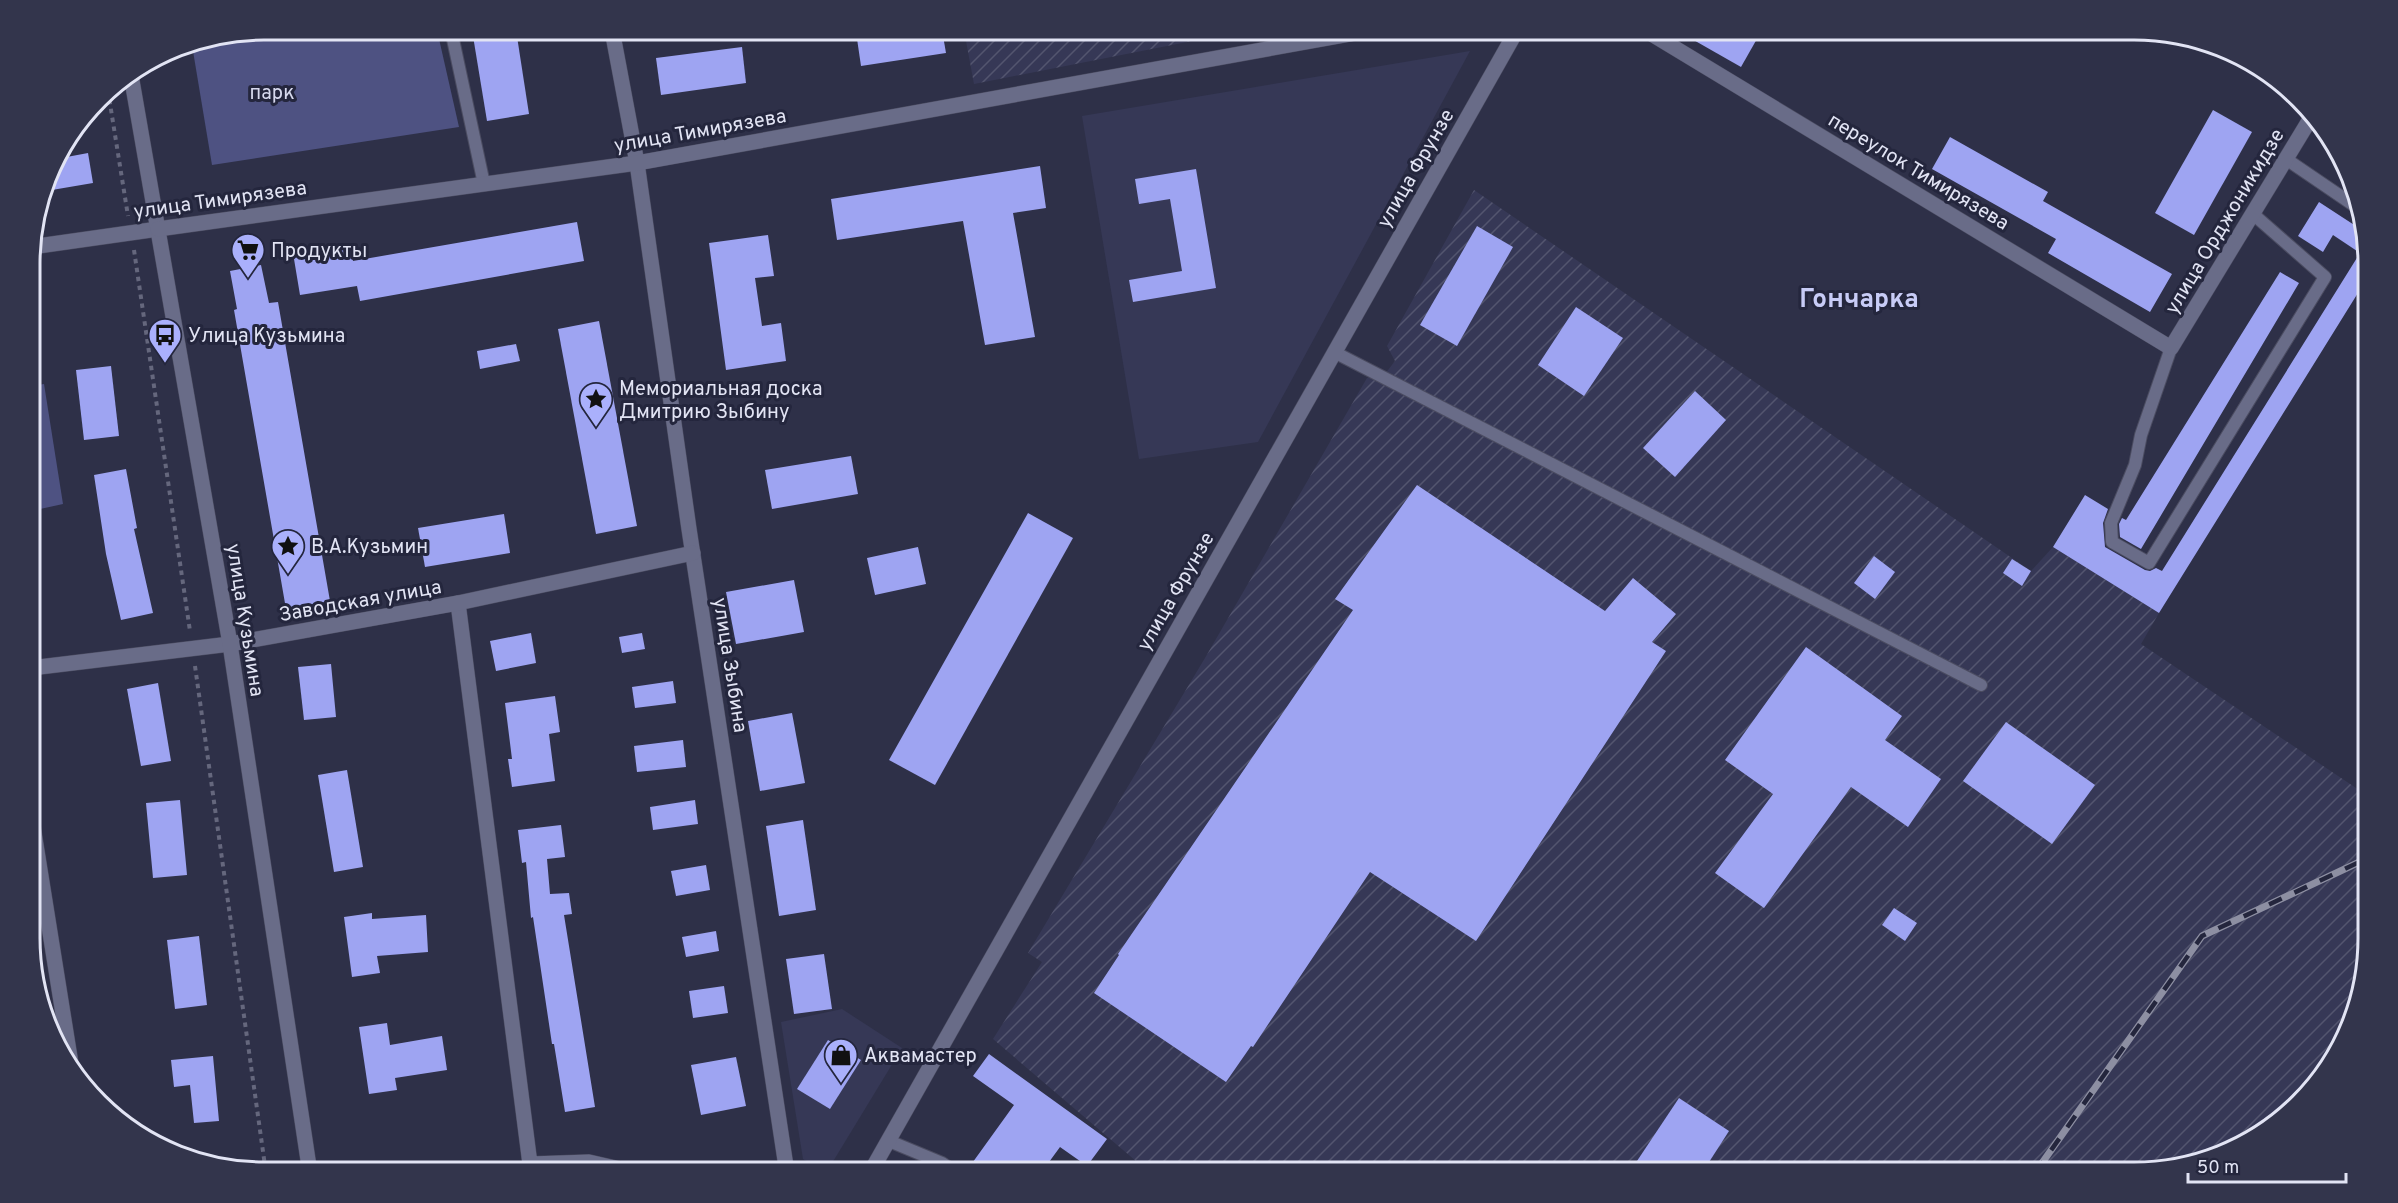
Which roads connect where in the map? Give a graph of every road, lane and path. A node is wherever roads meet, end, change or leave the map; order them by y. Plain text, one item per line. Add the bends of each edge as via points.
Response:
1 (453, 40) edge
2 (614, 40) edge
3 (1317, 40) edge
4 (1511, 40) edge
5 (1662, 40) edge
6 (133, 84) edge
7 (2307, 124) edge
8 (2286, 159) junction
9 (637, 163) junction
10 (484, 184) junction
11 (2348, 202) edge
12 (2253, 214) junction
13 (158, 229) junction
14 (41, 246) edge
15 (2171, 348) junction
16 (1334, 352) junction
17 (693, 553) junction
18 (458, 603) junction
19 (230, 644) junction
20 (40, 667) edge
21 (1981, 685) dead end
22 (40, 870) edge
23 (68, 1044) edge
24 (889, 1141) junction
25 (308, 1162) edge
26 (530, 1162) edge
27 (785, 1162) edge
28 (877, 1162) edge
29 (940, 1162) edge

1 - 10 lane
2 - 9 street, улица Зыбина
3 - 9 street, улица Тимирязева
4 - 16 street, улица Фрунзе
5 - 15 street, переулок Тимирязева
6 - 13 street, улица Кузьмина
7 - 8 street, улица Орджоникидзе
8 - 11 lane
8 - 12 street, улица Орджоникидзе
9 - 10 street, улица Тимирязева
9 - 17 street, улица Зыбина
10 - 13 street, улица Тимирязева
12 - 15 street, улица Орджоникидзе
12 - 15 lane via 2325,277 2149,563 2112,542 2111,523 2135,465 2141,435
13 - 14 street, улица Тимирязева
13 - 19 street, улица Кузьмина
16 - 21 lane
16 - 24 street, улица Фрунзе
17 - 18 street, Заводская улица
17 - 27 street, улица Зыбина
18 - 19 street, Заводская улица
18 - 26 street
19 - 20 street, Заводская улица
19 - 25 street, улица Кузьмина
22 - 23 street
24 - 28 street, улица Фрунзе
24 - 29 lane

